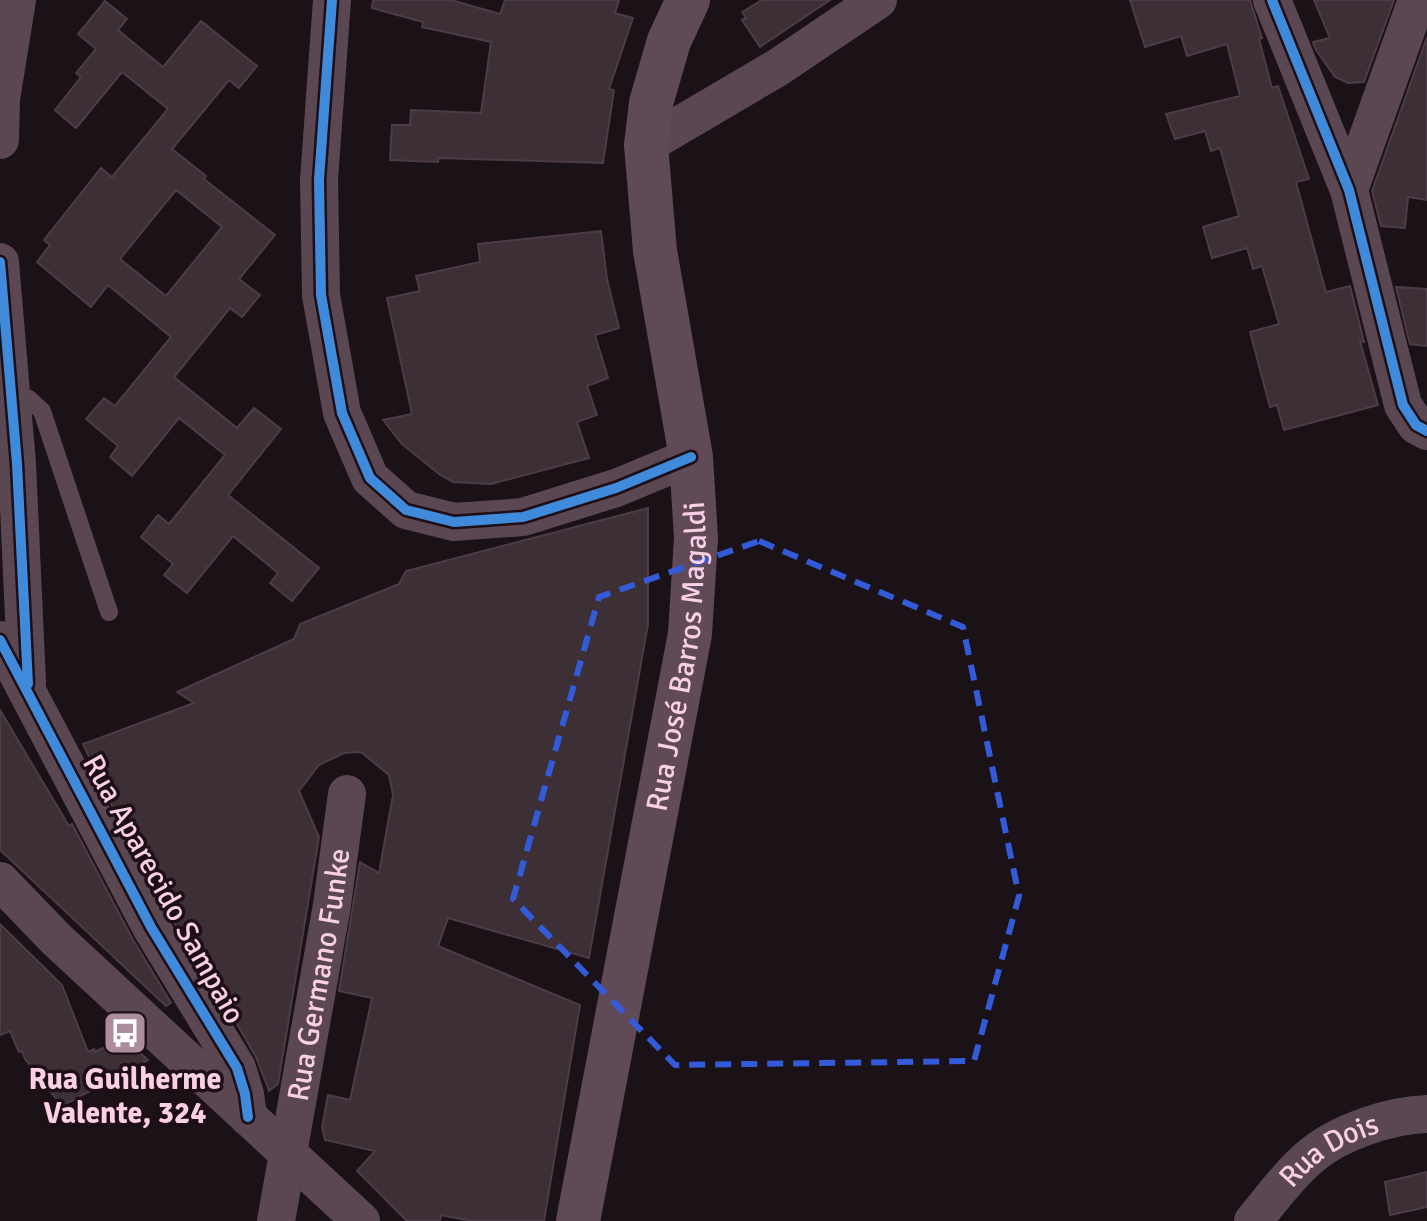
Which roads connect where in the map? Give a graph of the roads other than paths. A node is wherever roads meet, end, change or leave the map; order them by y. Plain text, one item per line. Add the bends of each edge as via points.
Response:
1 (332, 0) edge
2 (688, 0) edge
3 (878, 0) edge
4 (1272, 0) edge
5 (1417, 0) edge
6 (10, 23) edge
7 (0, 140) edge
8 (646, 145) junction
9 (1349, 190) junction
10 (0, 262) edge
11 (11, 390) junction
12 (1427, 431) edge
13 (691, 457) junction
14 (109, 612) dead end
15 (0, 640) edge
16 (28, 688) junction
17 (347, 794) dead end
18 (0, 881) edge
19 (1427, 1114) edge
20 (248, 1117) junction
21 (290, 1155) junction
22 (276, 1221) edge
23 (361, 1221) edge
24 (578, 1221) edge
25 (1253, 1221) edge

1 - 13 street via 319,180 321,295 342,413 370,478 406,510 454,522 523,517
2 - 8 main road, Rua José Barros Magaldi via 669,41 651,103
3 - 8 street via 777,68
4 - 9 street
5 - 9 street
6 - 7 street
8 - 13 main road, Rua José Barros Magaldi via 655,251
9 - 12 street via 1403,405 1416,425
10 - 11 street
11 - 14 lane via 42,411
11 - 16 street
13 - 24 main road, Rua José Barros Magaldi via 696,538 690,634
15 - 16 street, Rua Aparecido Sampaio
16 - 20 street, Rua Aparecido Sampaio via 151,927 237,1068
17 - 21 street, Rua Germano Funke
18 - 20 street
19 - 25 street, Rua Dois via 1362,1127 1311,1155
20 - 21 street
21 - 22 street, Rua Germano Funke
21 - 23 street

